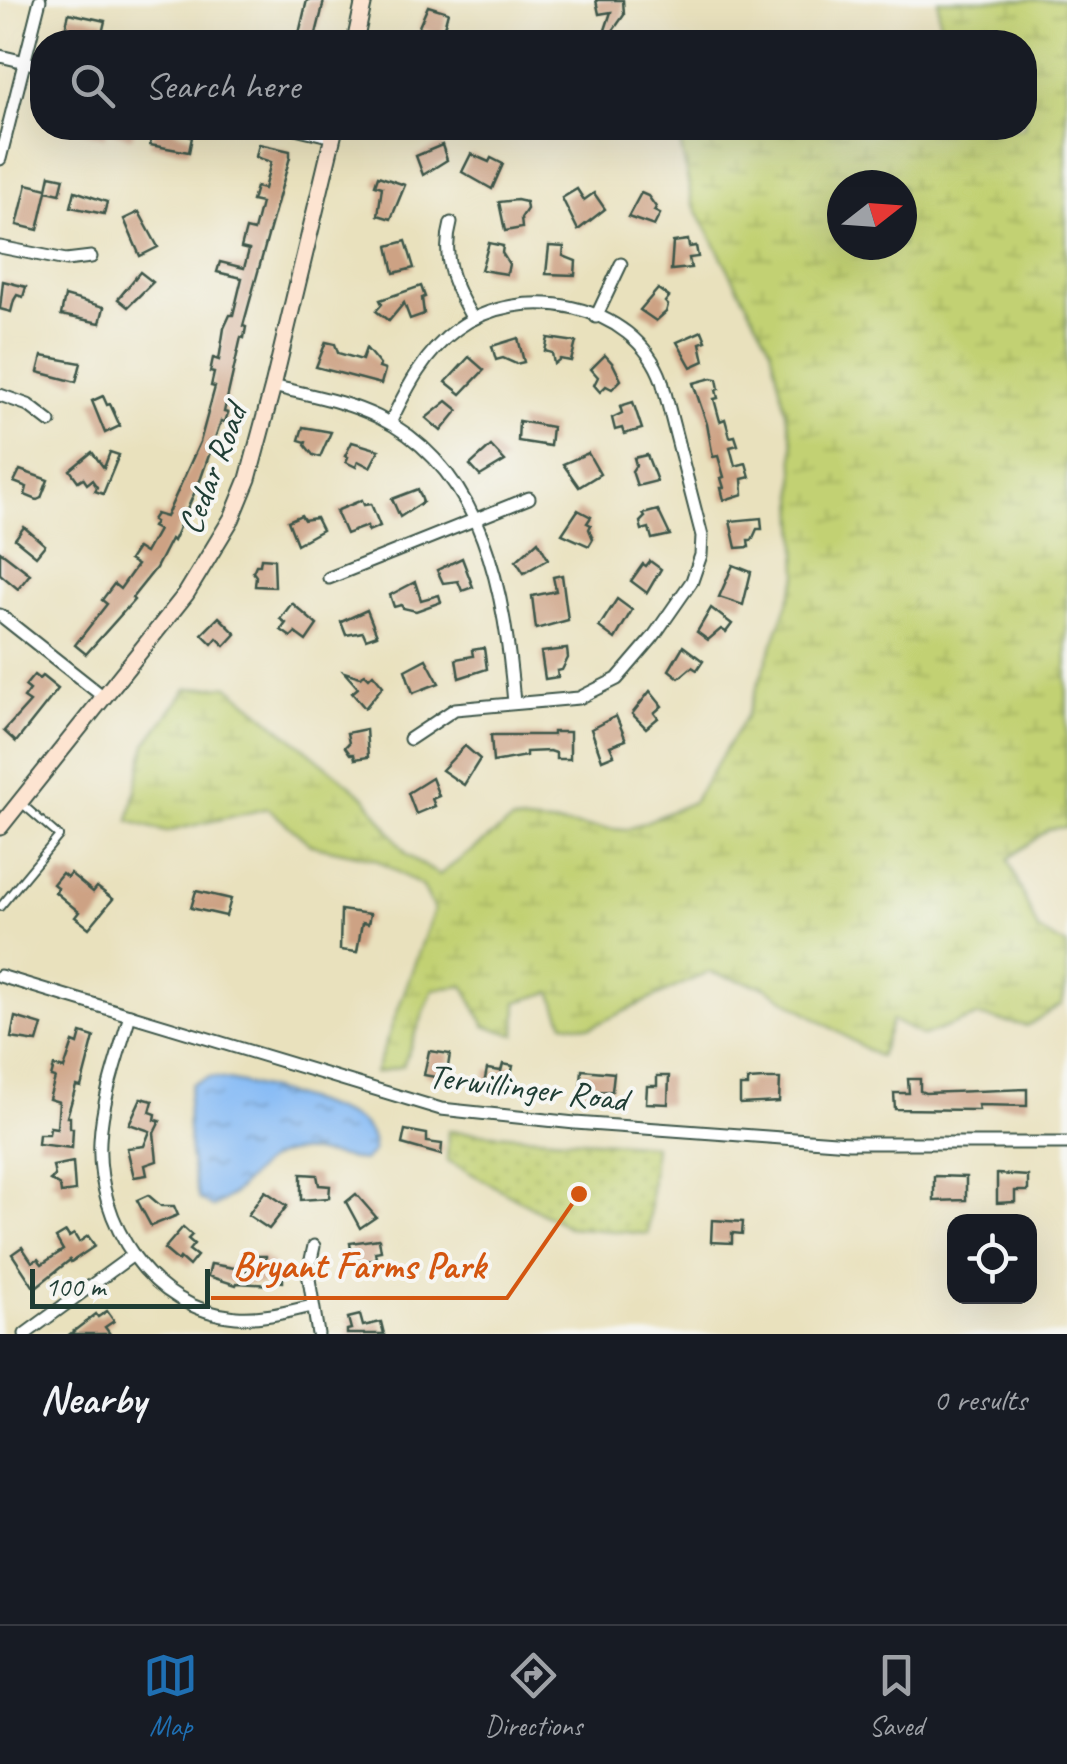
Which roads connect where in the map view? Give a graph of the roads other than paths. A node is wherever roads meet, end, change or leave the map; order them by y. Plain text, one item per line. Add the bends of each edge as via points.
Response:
1 (40, 0) edge
2 (364, 0) edge
3 (33, 30) edge
4 (357, 30) edge
5 (30, 41) edge
6 (0, 56) edge
7 (25, 62) junction
8 (30, 63) edge
9 (332, 140) edge
10 (0, 159) edge
11 (452, 222) dead end
12 (0, 247) edge
13 (90, 257) dead end
14 (622, 264) dead end
15 (596, 317) junction
16 (472, 319) junction
17 (274, 386) junction
18 (0, 395) edge
19 (50, 422) dead end
20 (390, 423) junction
21 (529, 498) dead end
22 (476, 520) junction
23 (329, 578) dead end
24 (0, 614) edge
25 (104, 698) junction
26 (514, 703) junction
27 (410, 740) dead end
28 (20, 802) junction
29 (0, 827) edge
30 (0, 908) edge
31 (0, 976) edge
32 (130, 1015) junction
33 (1067, 1143) edge
34 (314, 1246) dead end
35 (133, 1255) junction
36 (312, 1306) junction
37 (24, 1334) edge
38 (318, 1334) edge

1 - 3 street
2 - 4 street
5 - 7 street
6 - 7 street
7 - 8 street
7 - 10 street
9 - 17 street, Cedar Road
11 - 16 street via 449,270
12 - 13 street via 66,260
14 - 15 street
15 - 16 street via 562,305 522,304
15 - 26 street via 632,336 660,375 700,523 701,555 692,581 617,679 578,698
16 - 20 street via 432,351
17 - 20 street
17 - 25 street, Cedar Road via 248,480 223,536
18 - 19 street
20 - 22 street via 449,473
21 - 22 street
22 - 23 street
22 - 26 street via 503,612
24 - 25 street
25 - 28 street, Cedar Road
26 - 27 street via 455,709
28 - 29 street, Cedar Road
28 - 30 lane via 59,836
31 - 32 street, Terwillinger Road
32 - 33 street, Terwillinger Road via 441,1110 849,1143
32 - 35 street via 103,1112 100,1154 108,1202
34 - 36 street via 308,1273
35 - 36 street via 167,1291 217,1314 268,1316
35 - 37 street
36 - 38 street

